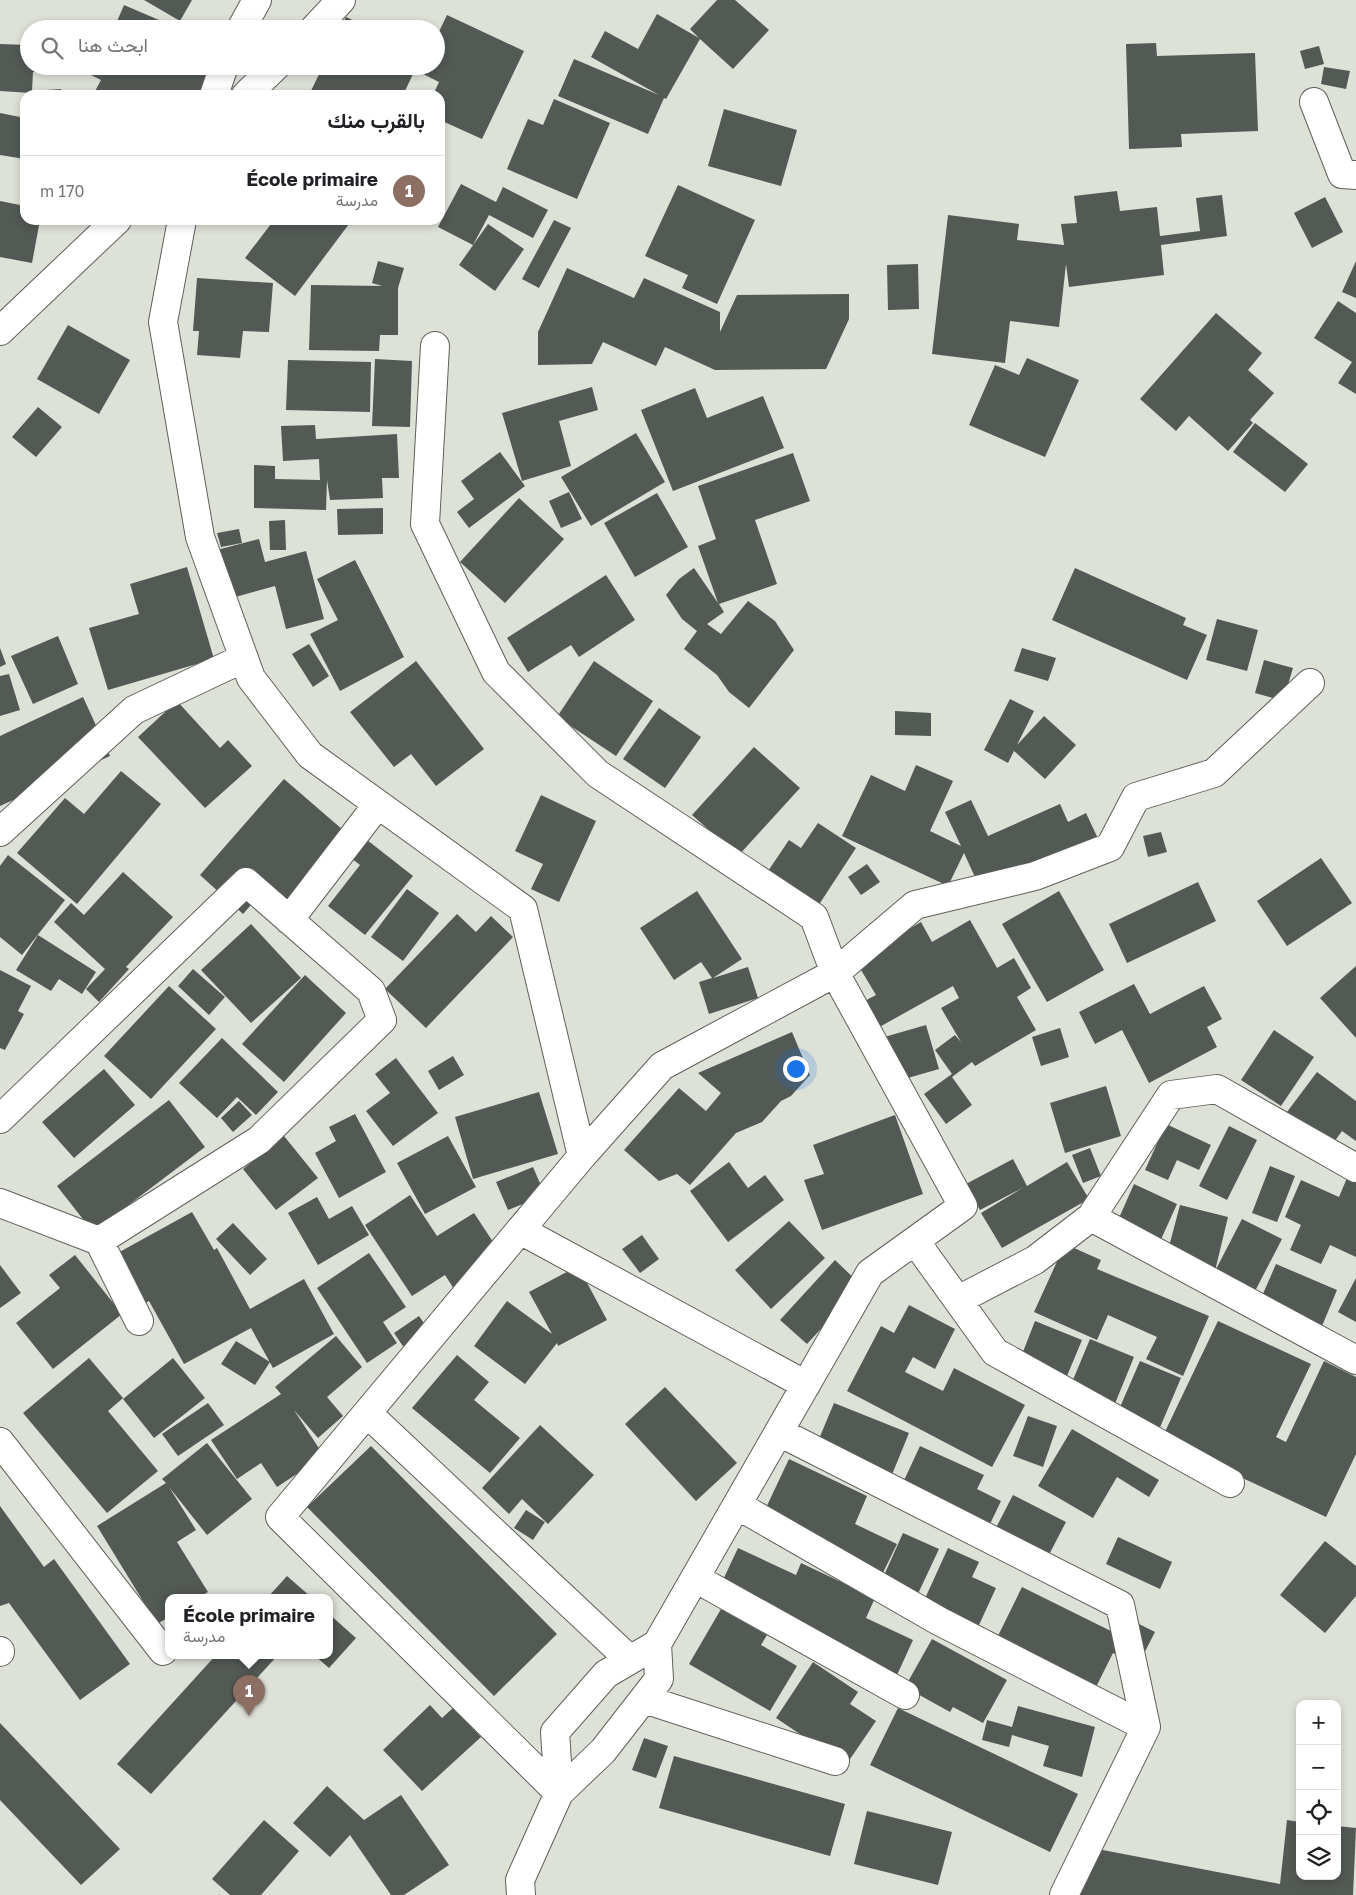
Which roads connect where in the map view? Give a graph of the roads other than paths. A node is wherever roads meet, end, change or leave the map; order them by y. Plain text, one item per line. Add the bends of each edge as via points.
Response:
1 (257, 0) edge
2 (341, 0) edge
3 (246, 20) edge
4 (322, 20) edge
5 (221, 75) edge
6 (267, 75) edge
7 (216, 90) edge
8 (251, 90) edge
9 (1314, 102) dead end
10 (1356, 175) edge
11 (112, 225) edge
12 (181, 225) edge
13 (0, 331) edge
14 (435, 346) dead end
15 (244, 658) junction
16 (1310, 683) dead end
17 (378, 804) junction
18 (0, 832) edge
19 (289, 920) junction
20 (835, 973) junction
21 (0, 1120) edge
22 (582, 1156) junction
23 (1356, 1168) edge
24 (0, 1203) edge
25 (1091, 1217) junction
26 (520, 1230) junction
27 (99, 1241) junction
28 (915, 1241) junction
29 (958, 1300) junction
30 (139, 1321) dead end
31 (1356, 1360) edge
32 (806, 1385) junction
33 (367, 1413) junction
34 (779, 1432) junction
35 (0, 1442) edge
36 (1230, 1482) dead end
37 (737, 1505) junction
38 (695, 1578) junction
39 (657, 1644) junction
40 (163, 1651) dead end
41 (630, 1660) junction
42 (904, 1695) dead end
43 (644, 1699) junction
44 (1146, 1728) junction
45 (835, 1761) dead end
46 (559, 1792) junction
47 (521, 1895) edge
48 (1064, 1895) edge

1 - 3 street
2 - 4 street
5 - 7 street
6 - 8 street
9 - 10 street via 1342,174
11 - 13 street
12 - 15 street via 163,322 200,537
14 - 20 street via 425,524 496,672 598,774 814,917
15 - 17 street via 251,678 310,755
15 - 18 street via 134,710
16 - 20 street via 1214,772 1136,797 1110,847 1035,876 915,906
17 - 19 street
17 - 22 street via 523,909
19 - 21 street via 246,882
19 - 27 street via 371,992 382,1020 259,1140
20 - 22 street via 662,1066
20 - 28 street via 963,1206
22 - 26 street
23 - 25 street via 1216,1089 1171,1095
24 - 27 street
25 - 29 street via 1035,1260
25 - 31 street
26 - 32 street
26 - 33 street
27 - 30 street
28 - 29 street
28 - 32 street via 870,1273
29 - 36 street via 995,1352
32 - 34 street
33 - 41 street
33 - 46 street via 280,1517
34 - 37 street
34 - 44 street via 1120,1605
35 - 40 street
37 - 38 street
37 - 44 street via 939,1620
38 - 39 street
38 - 42 street
39 - 41 street
39 - 43 street via 659,1679
41 - 46 street via 606,1674 555,1732
43 - 45 street
43 - 46 street via 603,1751
44 - 48 street
46 - 47 street via 520,1880

